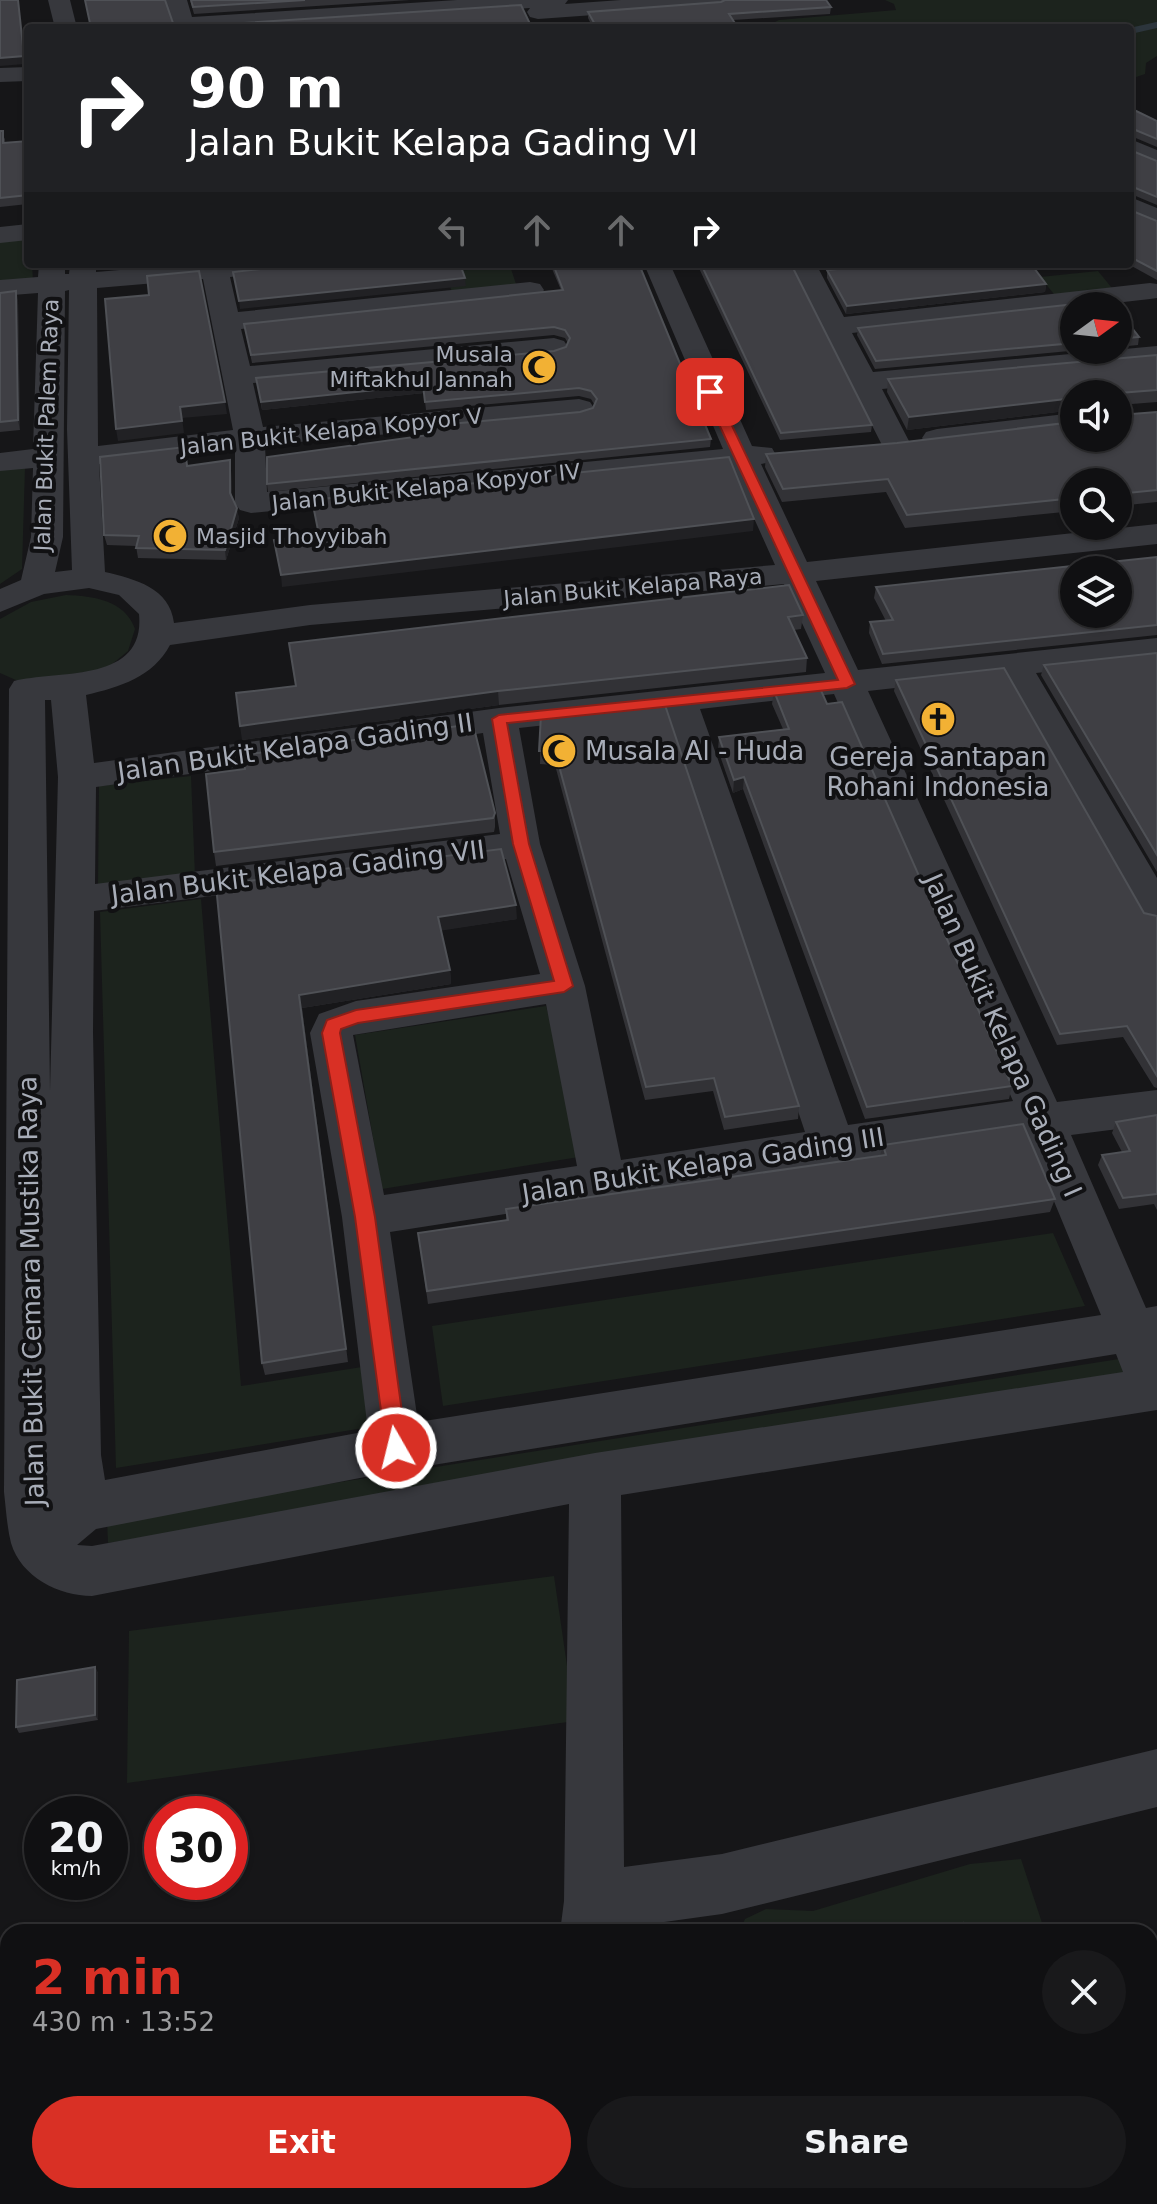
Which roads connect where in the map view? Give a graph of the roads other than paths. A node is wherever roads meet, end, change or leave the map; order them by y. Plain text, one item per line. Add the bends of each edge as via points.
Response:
1 (59, 0) edge
2 (176, 0) edge
3 (720, 0) edge
4 (653, 2) edge
5 (450, 3) edge
6 (361, 6) edge
7 (272, 9) edge
8 (549, 10) edge
9 (65, 24) edge
10 (24, 74) edge
11 (0, 75) edge
12 (1134, 148) edge
13 (1157, 159) edge
14 (1134, 207) edge
15 (1157, 218) edge
16 (24, 232) edge
17 (0, 235) edge
18 (239, 268) edge
19 (659, 268) edge
20 (814, 268) edge
21 (215, 270) junction
22 (83, 273) edge
23 (52, 274) edge
24 (525, 277) edge
25 (0, 288) edge
26 (1153, 293) edge
27 (1133, 311) edge
28 (226, 322) junction
29 (835, 326) junction
30 (1157, 355) edge
31 (82, 370) junction
32 (51, 372) junction
33 (238, 376) junction
34 (864, 382) junction
35 (578, 407) junction
36 (1060, 424) edge
37 (250, 437) junction
38 (895, 443) junction
39 (864, 446) edge
40 (787, 453) edge
41 (49, 457) junction
42 (83, 457) junction
43 (741, 457) junction
44 (0, 462) edge
45 (1157, 520) edge
46 (1132, 522) edge
47 (1060, 530) edge
48 (1157, 534) edge
49 (790, 563) junction
50 (89, 578) junction
51 (36, 585) junction
52 (0, 602) edge
53 (157, 623) junction
54 (1152, 657) edge
55 (1015, 666) junction
56 (847, 684) junction
57 (31, 686) edge
58 (679, 700) junction
59 (499, 719) junction
60 (77, 777) junction
61 (521, 844) junction
62 (74, 900) junction
63 (1157, 912) edge
64 (564, 986) junction
65 (73, 1083) junction
66 (28, 1091) junction
67 (1157, 1107) edge
68 (1042, 1121) junction
69 (832, 1145) junction
70 (602, 1180) junction
71 (14, 1210) edge
72 (365, 1217) junction
73 (14, 1256) edge
74 (1144, 1329) edge
75 (1155, 1388) edge
76 (396, 1448) junction
77 (595, 1476) junction
78 (83, 1508) junction
79 (38, 1544) junction
80 (1157, 1778) edge
81 (592, 1916) edge

1 - 9 street
2 - 7 street via 182,22
3 - 4 street
4 - 8 street
5 - 6 street
5 - 8 street
6 - 7 street
10 - 11 street
12 - 13 street
14 - 15 street
16 - 17 street
18 - 21 street
19 - 43 street, Jalan Bukit Kelapa Gading I
20 - 29 street
21 - 22 street
21 - 28 street, Jalan Bukit Kelapa Kopyor IV
22 - 23 street
22 - 31 street, Jalan Bukit Palem Raya
23 - 25 street
23 - 32 street, Jalan Bukit Palem Raya
24 - 28 street
24 - 35 street
26 - 27 street
27 - 29 street
28 - 33 street, Jalan Bukit Kelapa Kopyor IV
29 - 34 street
30 - 34 street
31 - 32 street
31 - 42 street, Jalan Bukit Palem Raya
32 - 41 street, Jalan Bukit Palem Raya
33 - 35 street
33 - 37 street, Jalan Bukit Kelapa Kopyor IV
34 - 38 street
35 - 37 street, Jalan Bukit Kelapa Kopyor V
35 - 37 street, Jalan Bukit Kelapa Kopyor IV via 258,505 249,497
35 - 43 street, Jalan Bukit Kelapa Kopyor IV
36 - 38 street
37 - 42 street, Jalan Bukit Kelapa Kopyor V
38 - 39 street
40 - 43 street, Jalan Bukit Kelapa Kopyor IV
41 - 44 street
41 - 51 street, Jalan Bukit Palem Raya via 47,537
42 - 50 street, Jalan Bukit Palem Raya
43 - 49 street, Jalan Bukit Kelapa Gading I
45 - 46 street
47 - 49 street, Jalan Bukit Kelapa Raya
48 - 49 street, Jalan Bukit Kelapa Raya
49 - 53 street, Jalan Bukit Kelapa Raya via 310,615
49 - 56 street, Jalan Bukit Kelapa Gading I
50 - 51 street
50 - 53 street via 131,588
51 - 52 street
53 - 57 street via 140,660 108,679
54 - 55 street, Jalan Bukit Kelapa Gading II
55 - 56 street, Jalan Bukit Kelapa Gading II
55 - 63 street
56 - 58 street, Jalan Bukit Kelapa Gading II
56 - 68 street, Jalan Bukit Kelapa Gading I
57 - 60 street, Jalan Bukit Cemara Mustika Raya
57 - 66 street, Jalan Bukit Cemara Mustika Raya
58 - 59 street, Jalan Bukit Kelapa Gading II
58 - 69 street
59 - 60 street, Jalan Bukit Kelapa Gading II
59 - 61 street
60 - 62 street, Jalan Bukit Cemara Mustika Raya
61 - 62 street, Jalan Bukit Kelapa Gading VII
61 - 64 street
62 - 65 street, Jalan Bukit Cemara Mustika Raya
64 - 70 street
64 - 72 street via 356,1017 334,1025 331,1033
65 - 66 street
65 - 78 street, Jalan Bukit Cemara Mustika Raya via 75,1455
66 - 71 street, Jalan Bukit Cemara Mustika Raya
67 - 68 street, Jalan Bukit Kelapa Gading III
68 - 69 street, Jalan Bukit Kelapa Gading III via 1017,1117
68 - 74 street, Jalan Bukit Kelapa Gading I
69 - 70 street, Jalan Bukit Kelapa Gading III
70 - 72 street, Jalan Bukit Kelapa Gading III
71 - 73 street, Jalan Bukit Cemara Mustika Raya
72 - 76 street
73 - 79 street, Jalan Bukit Cemara Mustika Raya
74 - 75 street, Jalan Bukit Kelapa Gading I
74 - 76 street
75 - 77 street
76 - 78 street
77 - 79 street via 92,1571 74,1571 53,1561
77 - 81 street
78 - 79 street, Jalan Bukit Cemara Mustika Raya
80 - 81 street

